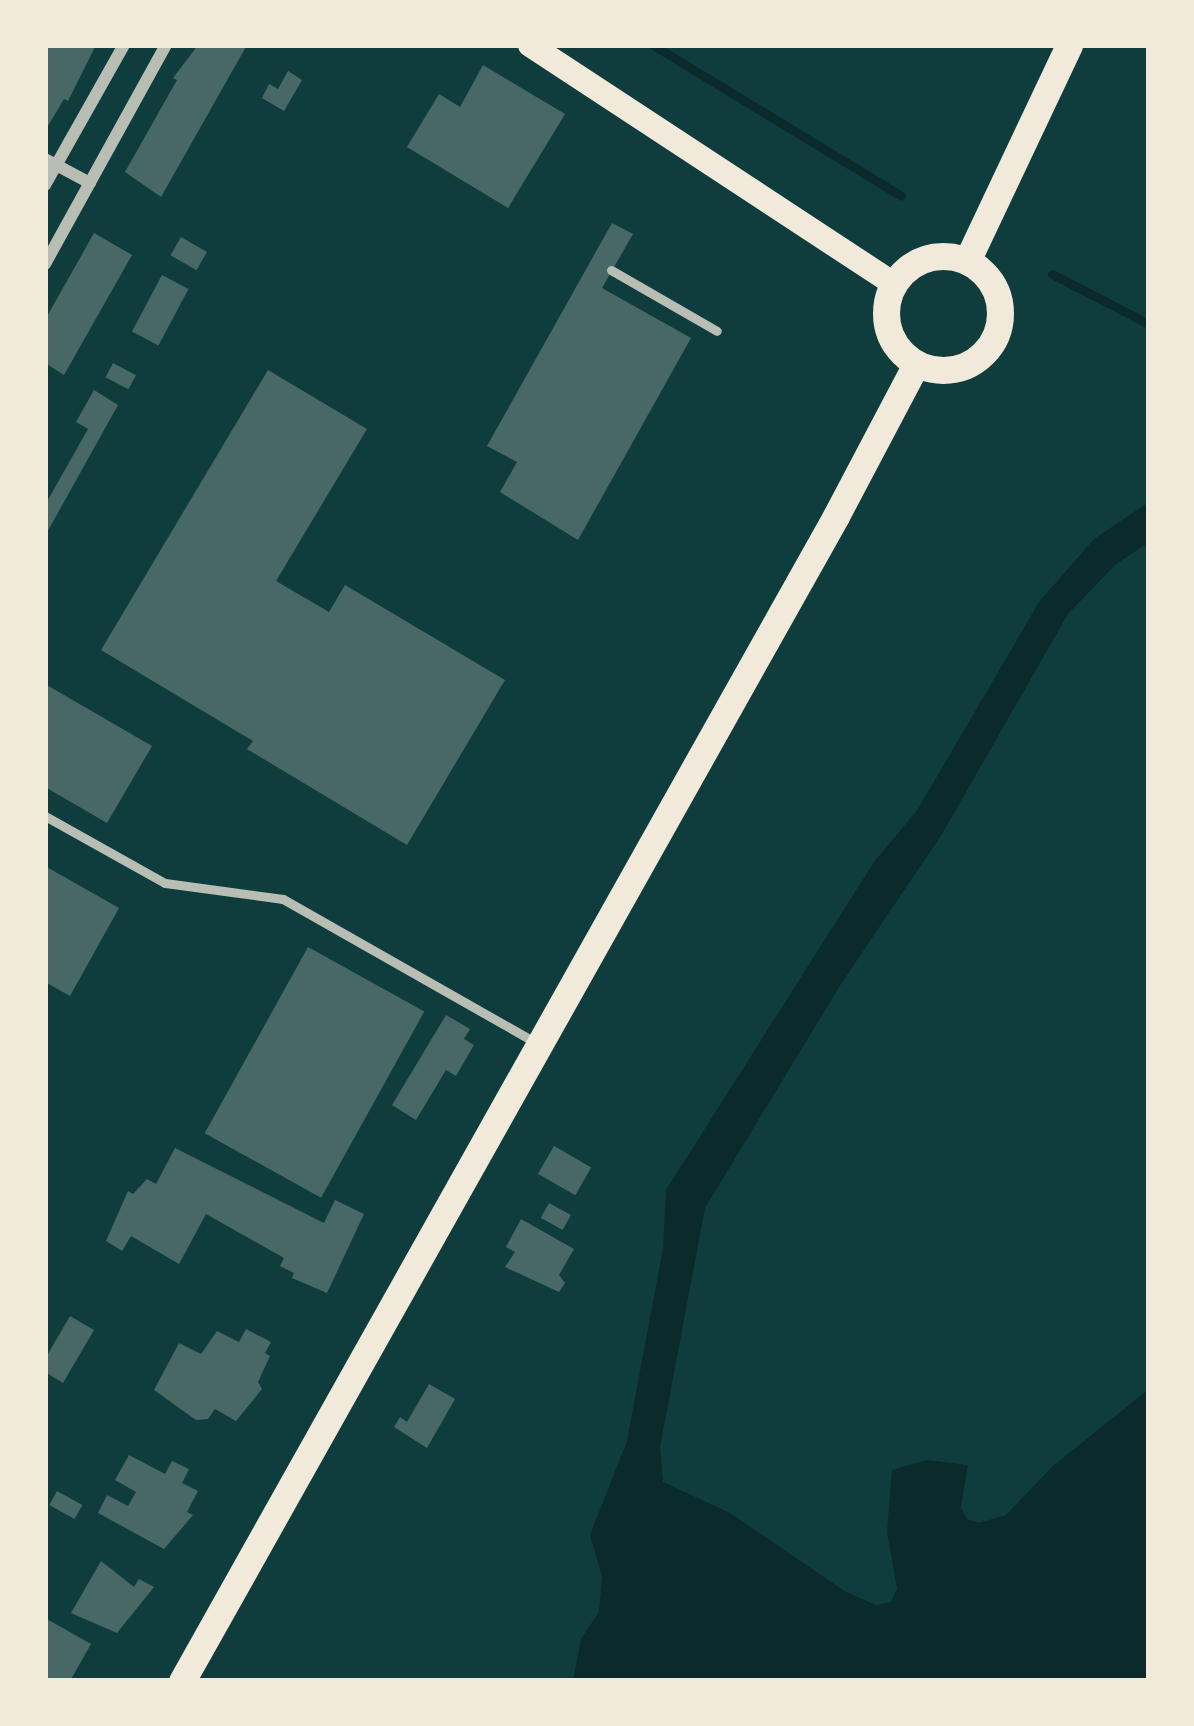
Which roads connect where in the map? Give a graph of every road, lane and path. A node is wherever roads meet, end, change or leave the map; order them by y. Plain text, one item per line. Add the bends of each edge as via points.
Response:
1 (124, 45) edge
2 (166, 45) edge
3 (530, 45) edge
4 (1069, 45) edge
5 (51, 162) edge
6 (45, 184) edge
7 (90, 184) junction
8 (967, 261) junction
9 (45, 264) edge
10 (611, 271) dead end
11 (894, 284) junction
12 (717, 331) dead end
13 (916, 364) junction
14 (45, 817) edge
15 (539, 1045) junction
16 (182, 1681) edge

1 - 5 street
2 - 7 street
3 - 11 main road
4 - 8 main road
5 - 6 street
5 - 7 street
7 - 9 street
8 - 11 main road via 918,262
8 - 13 main road via 997,294 994,338 961,368
10 - 12 lane
11 - 13 main road via 888,329
13 - 15 main road
14 - 15 lane via 165,883 283,899
15 - 16 main road

